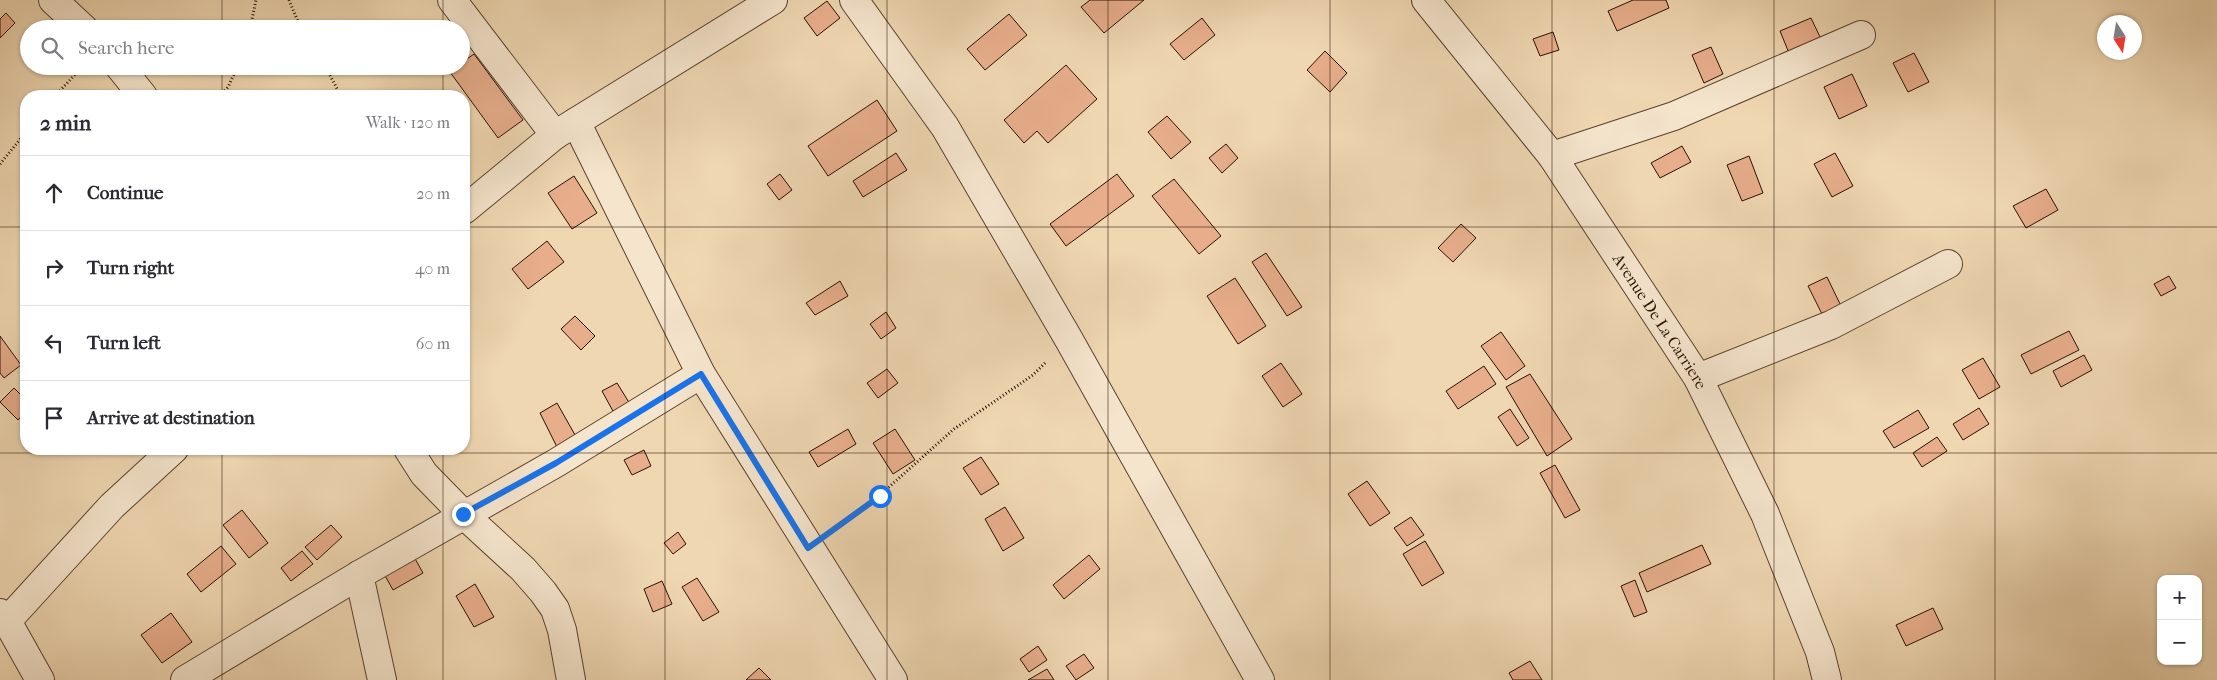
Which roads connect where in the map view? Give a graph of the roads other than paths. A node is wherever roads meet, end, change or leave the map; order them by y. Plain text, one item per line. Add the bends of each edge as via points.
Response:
1 (53, 0) edge
2 (452, 0) edge
3 (773, 0) edge
4 (854, 0) edge
5 (1426, 0) edge
6 (74, 20) edge
7 (470, 20) edge
8 (470, 20) edge
9 (1861, 36) dead end
10 (126, 75) edge
11 (138, 90) edge
12 (566, 128) junction
13 (1552, 156) junction
14 (470, 205) edge
15 (1948, 264) dead end
16 (701, 374) junction
17 (1698, 378) junction
18 (167, 455) edge
19 (412, 455) edge
20 (463, 514) junction
21 (359, 574) junction
22 (4, 617) edge
23 (40, 680) edge
24 (185, 680) edge
25 (382, 680) edge
26 (571, 680) edge
27 (892, 680) edge
28 (1260, 680) edge
29 (1827, 680) edge

1 - 6 street
2 - 7 street
3 - 12 street
4 - 28 street via 945,127
5 - 13 street, Avenue De La Carriere
8 - 12 street
9 - 13 street via 1674,116
10 - 11 street
12 - 14 street
12 - 16 street
13 - 17 street, Avenue De La Carriere
15 - 17 street via 1830,325
16 - 20 street via 556,463
16 - 27 street
17 - 29 street, Avenue De La Carriere via 1765,514 1820,652
18 - 22 street via 112,506
19 - 20 street via 424,474
20 - 21 street
20 - 26 street via 523,569 554,609 562,630
21 - 24 street
21 - 25 street
22 - 23 street

